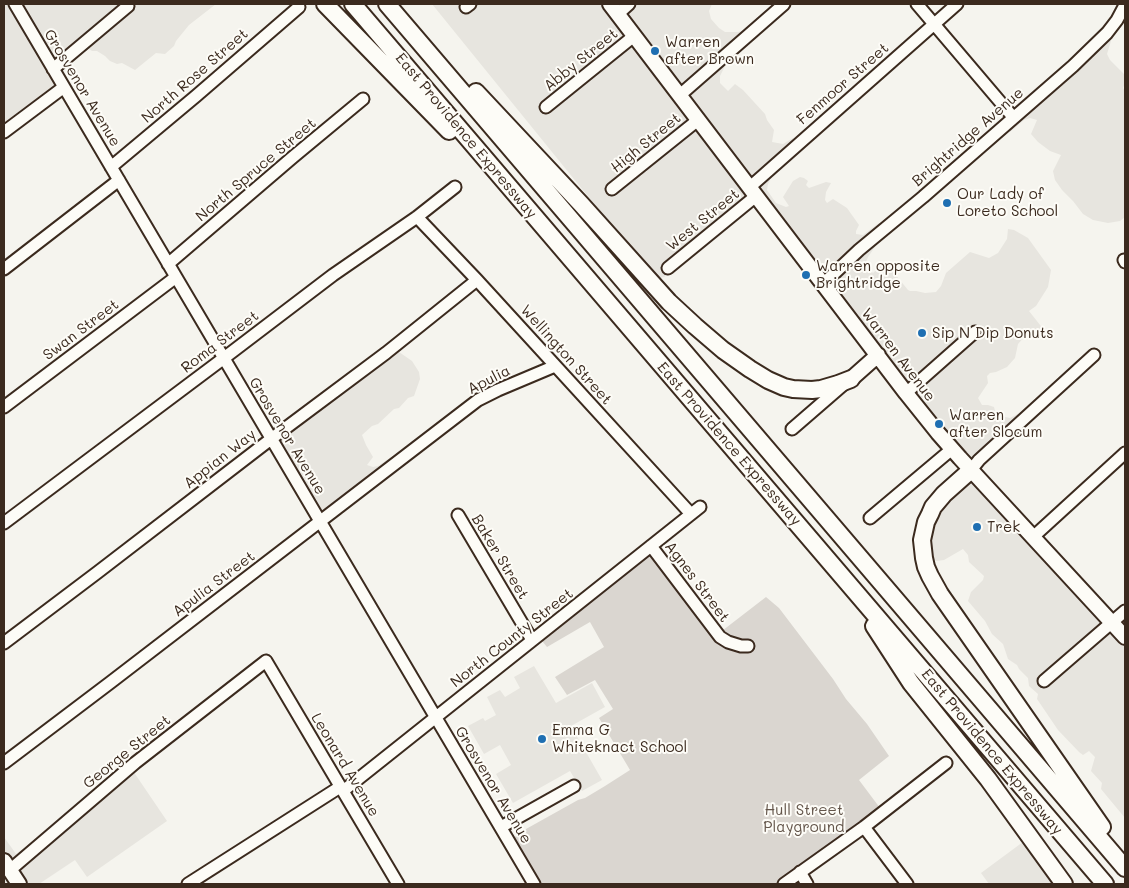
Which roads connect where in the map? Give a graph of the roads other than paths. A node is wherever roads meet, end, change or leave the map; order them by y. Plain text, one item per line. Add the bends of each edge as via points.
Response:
1 (15, 4) edge
2 (325, 4) edge
3 (353, 4) edge
4 (387, 4) edge
5 (393, 4) edge
6 (629, 4) edge
7 (784, 4) edge
8 (917, 4) edge
9 (957, 4) edge
10 (128, 6) dead end
11 (1125, 6) edge
12 (299, 7) dead end
13 (614, 9) edge
14 (934, 24) junction
15 (634, 36) junction
16 (53, 69) junction
17 (64, 87) junction
18 (680, 95) junction
19 (363, 99) dead end
20 (546, 107) dead end
21 (1013, 118) junction
22 (698, 120) junction
23 (4, 132) edge
24 (111, 167) junction
25 (119, 180) junction
26 (455, 187) dead end
27 (612, 189) dead end
28 (753, 191) junction
29 (417, 217) junction
30 (553, 238) junction
31 (168, 264) junction
32 (668, 268) dead end
33 (4, 269) edge
34 (176, 277) junction
35 (477, 280) junction
36 (823, 284) junction
37 (974, 332) dead end
38 (878, 355) junction
39 (1094, 355) dead end
40 (224, 358) junction
41 (555, 366) junction
42 (851, 378) junction
43 (906, 392) junction
44 (4, 407) edge
45 (441, 428) joint
46 (792, 429) dead end
47 (271, 438) junction
48 (952, 449) junction
49 (1125, 453) edge
50 (971, 470) junction
51 (696, 511) joint
52 (458, 515) dead end
53 (870, 518) dead end
54 (320, 522) junction
55 (4, 523) edge
56 (1033, 537) junction
57 (651, 546) junction
58 (838, 572) junction
59 (1125, 611) edge
60 (1112, 623) junction
61 (1125, 637) edge
62 (532, 640) junction
63 (4, 643) edge
64 (748, 646) dead end
65 (266, 661) joint
66 (1044, 681) dead end
67 (436, 717) junction
68 (946, 762) dead end
69 (4, 763) edge
70 (574, 786) dead end
71 (342, 789) junction
72 (501, 827) junction
73 (864, 827) junction
74 (1125, 862) edge
75 (6, 864) edge
76 (1125, 868) edge
77 (800, 872) junction
78 (19, 884) edge
79 (188, 884) edge
80 (398, 884) edge
81 (534, 884) edge
82 (784, 884) edge
83 (807, 884) edge
84 (907, 884) edge
85 (1064, 884) edge
86 (1105, 884) edge

1 - 16 street, Grosvenor Avenue
2 - 30 highway
3 - 30 highway, East Providence Expressway
4 - 76 highway, East Providence Expressway
5 - 42 highway via 673,306 723,350 768,380 793,389 821,389
6 - 13 street
7 - 18 street
8 - 14 street
9 - 14 street, Fenmoor Street
10 - 16 street
11 - 21 street, Brightridge Avenue via 1107,33
12 - 24 street, North Rose Street
13 - 15 main road, Warren Avenue
14 - 21 street
14 - 28 street, Fenmoor Street
15 - 18 main road, Warren Avenue
15 - 20 street, Abby Street
16 - 17 street, Grosvenor Avenue
17 - 23 street
17 - 24 street, Grosvenor Avenue
18 - 22 main road, Warren Avenue
19 - 31 street, North Spruce Street
21 - 36 street, Brightridge Avenue
22 - 27 street, High Street
22 - 28 main road, Warren Avenue
24 - 25 street, Grosvenor Avenue
25 - 31 street, Grosvenor Avenue
25 - 33 street
26 - 29 street, Roma Street
28 - 32 street, West Street
28 - 36 main road, Warren Avenue
29 - 35 street, Wellington Street
29 - 40 street, Roma Street via 333,275
30 - 58 highway, East Providence Expressway
31 - 34 street, Grosvenor Avenue
34 - 40 street, Grosvenor Avenue
34 - 44 street, Swan Street
35 - 41 street, Wellington Street
35 - 47 street, Appian Way via 386,353
36 - 38 main road, Warren Avenue
37 - 43 street
38 - 42 main road
38 - 43 main road, Warren Avenue
39 - 50 street
40 - 47 street, Grosvenor Avenue
40 - 55 street, Roma Street
41 - 45 street, Apulia via 478,400
41 - 51 street, Wellington Street
42 - 46 street
43 - 48 main road, Warren Avenue
45 - 54 street, Apulia Street
47 - 54 street, Grosvenor Avenue
47 - 63 street, Appian Way
48 - 50 main road, Warren Avenue
48 - 53 street
49 - 56 street
50 - 56 main road, Warren Avenue
50 - 74 highway via 944,494 926,522 922,540 926,567 940,594
51 - 57 street, North County Street
52 - 62 street, Baker Street
54 - 67 street, Grosvenor Avenue
54 - 69 street, Apulia Street
56 - 60 main road, Warren Avenue
57 - 62 street, North County Street
57 - 64 street, Agnes Street via 720,637
58 - 85 highway via 911,684 988,779
58 - 86 highway, East Providence Expressway
59 - 60 street
60 - 61 main road, Warren Avenue
60 - 66 street
62 - 67 street, North County Street
65 - 71 street, Leonard Avenue
65 - 75 street, George Street
67 - 71 street, North County Street
67 - 72 street, Grosvenor Avenue
68 - 73 street
70 - 72 street
71 - 79 street, North County Street
71 - 80 street, Leonard Avenue
72 - 81 street, Grosvenor Avenue
73 - 77 street
73 - 84 street
75 - 78 main road
77 - 82 street
77 - 83 street

